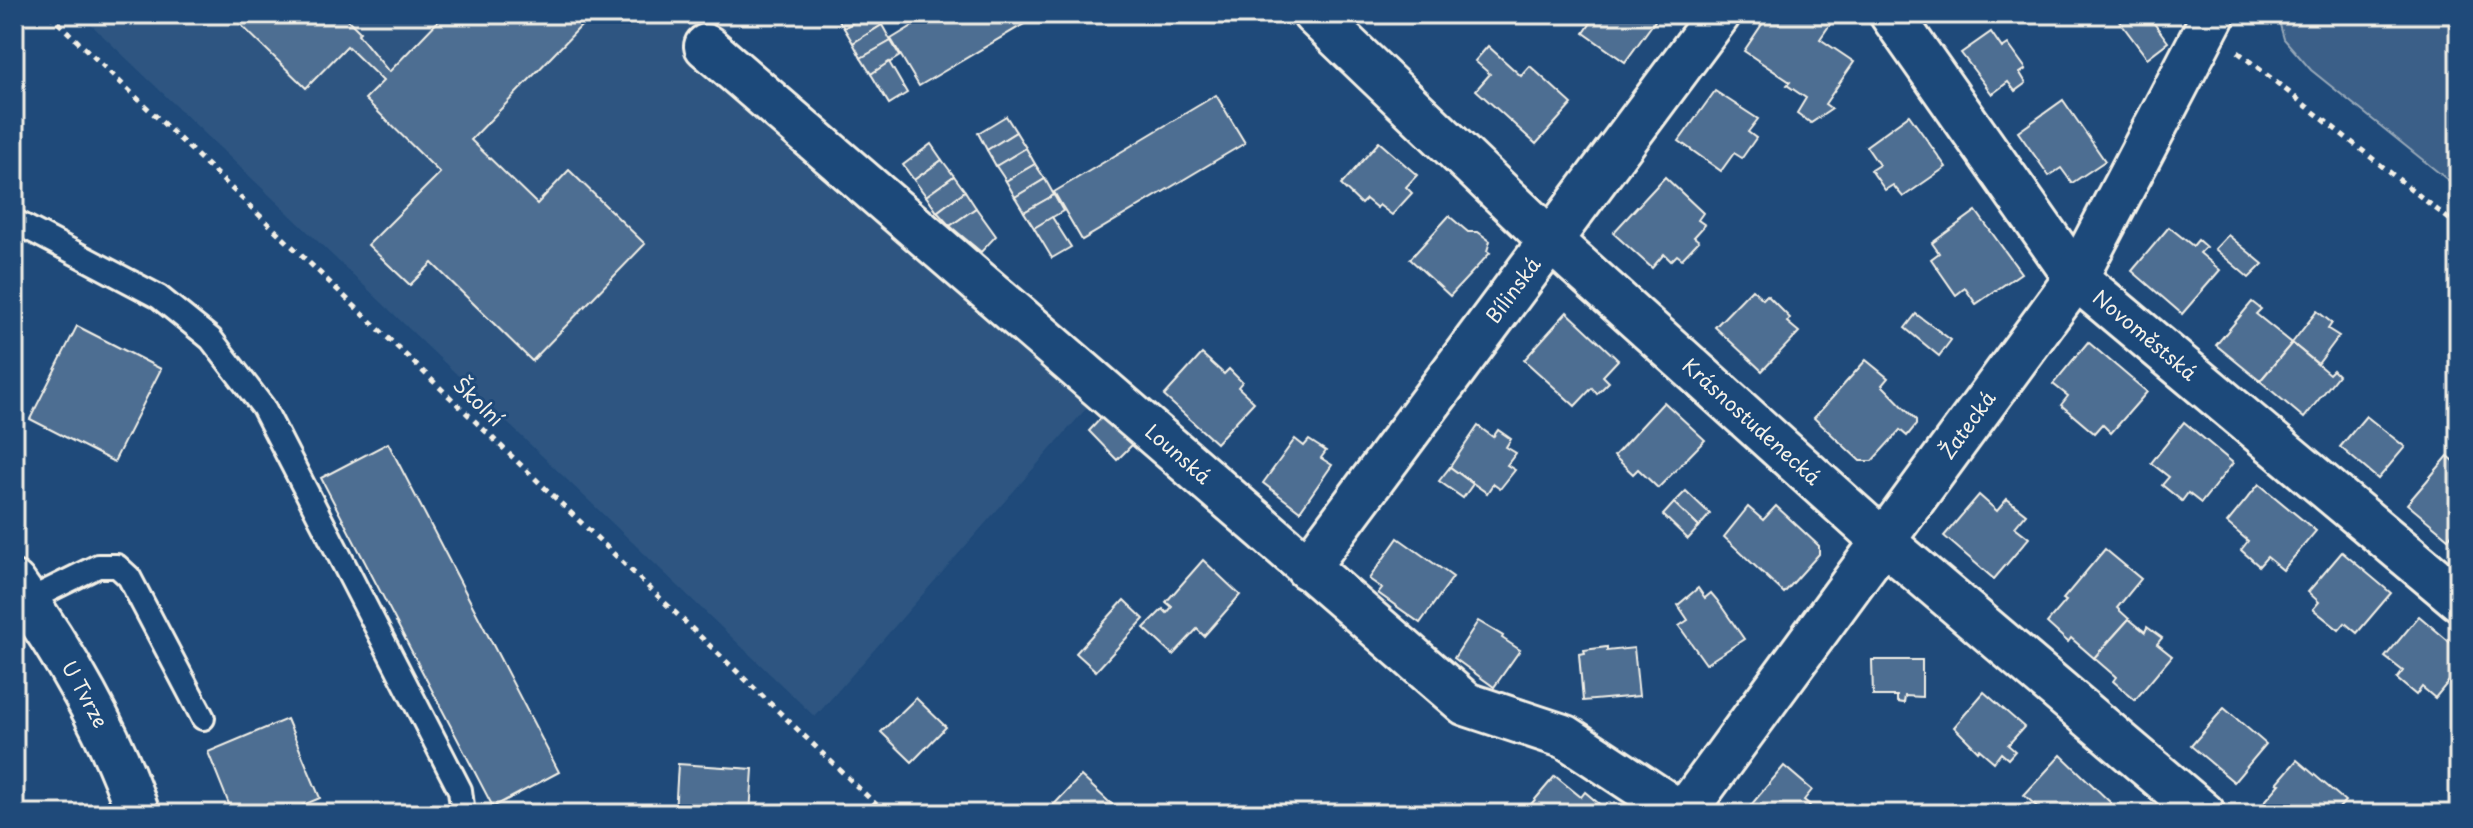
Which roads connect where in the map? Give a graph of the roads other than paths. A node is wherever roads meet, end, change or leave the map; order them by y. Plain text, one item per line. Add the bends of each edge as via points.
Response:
1 (1314, 14) edge
2 (1719, 14) edge
3 (1891, 14) edge
4 (2214, 14) edge
5 (706, 46) dead end
6 (14, 221) edge
7 (1551, 241) junction
8 (2076, 278) junction
9 (1883, 541) junction
10 (1307, 568) junction
11 (21, 592) edge
12 (2459, 599) edge
13 (203, 718) dead end
14 (138, 814) edge
15 (463, 814) edge
16 (1683, 814) edge
17 (2204, 814) edge

1 - 7 street, Krásnostudenecká
2 - 7 street, Bílinská
3 - 8 street, Novoměstská
4 - 8 street, Žatecká
5 - 10 street, Lounská
6 - 15 lane via 159,297 211,339 263,407 460,790
7 - 9 street, Krásnostudenecká
7 - 10 street, Bílinská
8 - 9 street, Žatecká
8 - 12 street, Novoměstská
9 - 16 street, Žatecká
9 - 17 street, Krásnostudenecká
10 - 16 street, Lounská via 1466,704 1566,737
11 - 13 lane via 98,566 117,566 129,577
11 - 14 street, U Tvrze via 74,677

